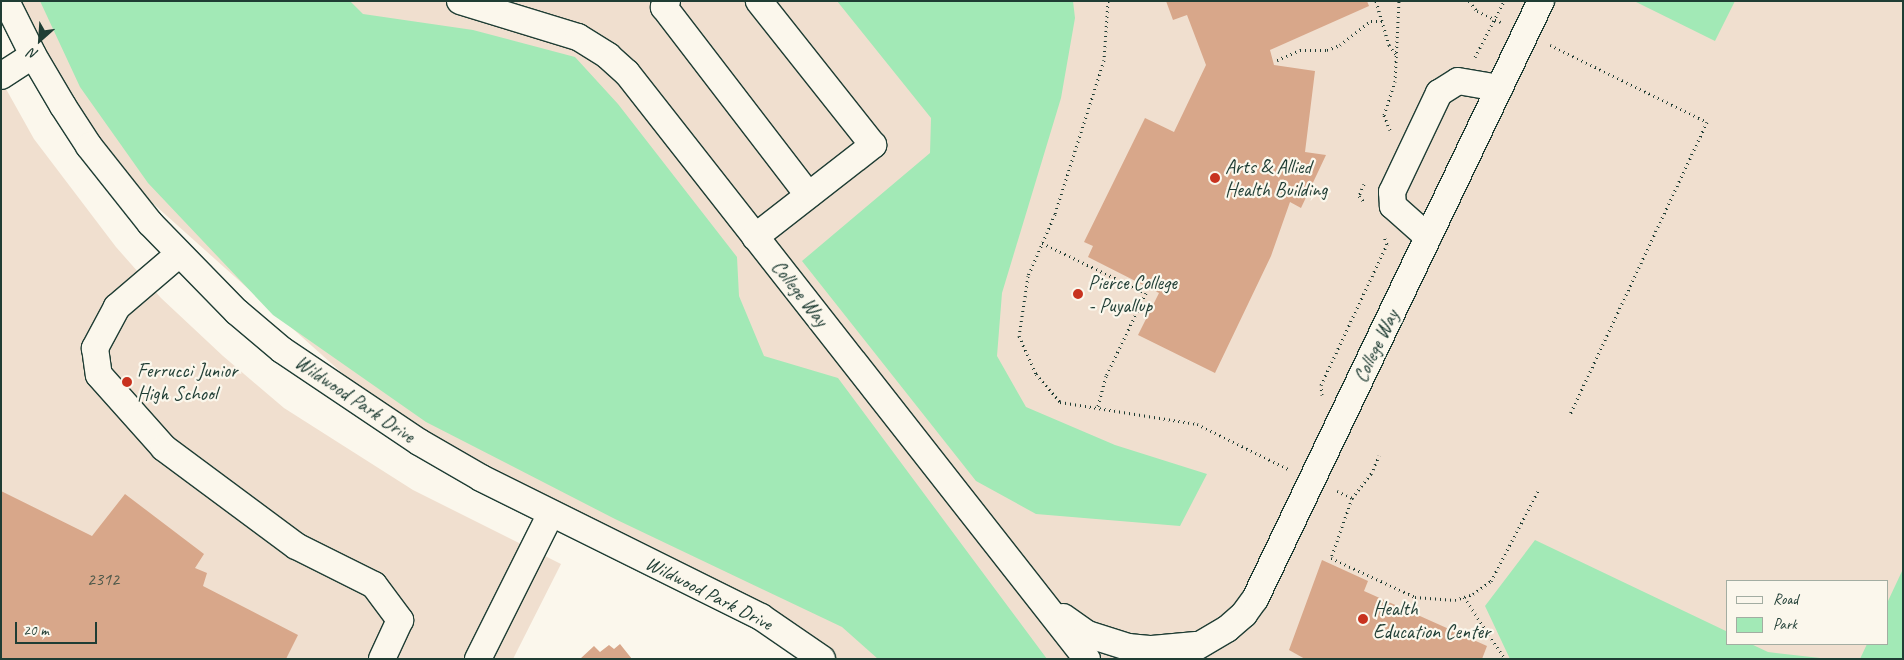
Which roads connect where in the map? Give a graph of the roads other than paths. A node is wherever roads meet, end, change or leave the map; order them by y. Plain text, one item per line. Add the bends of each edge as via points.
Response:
1 (6, 1) edge
2 (460, 1) edge
3 (667, 1) edge
4 (759, 1) edge
5 (1541, 1) edge
6 (33, 55) junction
7 (1, 76) edge
8 (1499, 88) junction
9 (808, 196) junction
10 (756, 237) junction
11 (1428, 237) junction
12 (179, 254) junction
13 (551, 513) junction
14 (1039, 598) junction
15 (1201, 651) edge
16 (382, 659) edge
17 (478, 659) edge
18 (822, 659) edge
19 (1086, 659) edge
20 (1176, 659) edge

1 - 6 street, Wildwood Park Drive
2 - 10 street, College Way via 578,37 608,56 627,74
3 - 9 street via 664,7
4 - 9 street via 872,145
5 - 8 street, College Way
6 - 7 street
6 - 12 street, Wildwood Park Drive via 90,146 150,223
8 - 11 street, College Way
8 - 11 street via 1458,81 1447,86 1435,102 1392,192 1393,206
9 - 10 street
10 - 14 street, College Way
11 - 15 street, College Way via 1254,599 1244,614
12 - 13 street, Wildwood Park Drive via 236,312 324,380 419,442
12 - 16 street via 117,307 95,348 99,375 164,448 296,546 374,585 400,620
13 - 17 street
13 - 18 street, Wildwood Park Drive via 761,617
14 - 15 street via 1087,634 1109,642 1152,649
14 - 19 street, College Way
15 - 20 street, College Way

